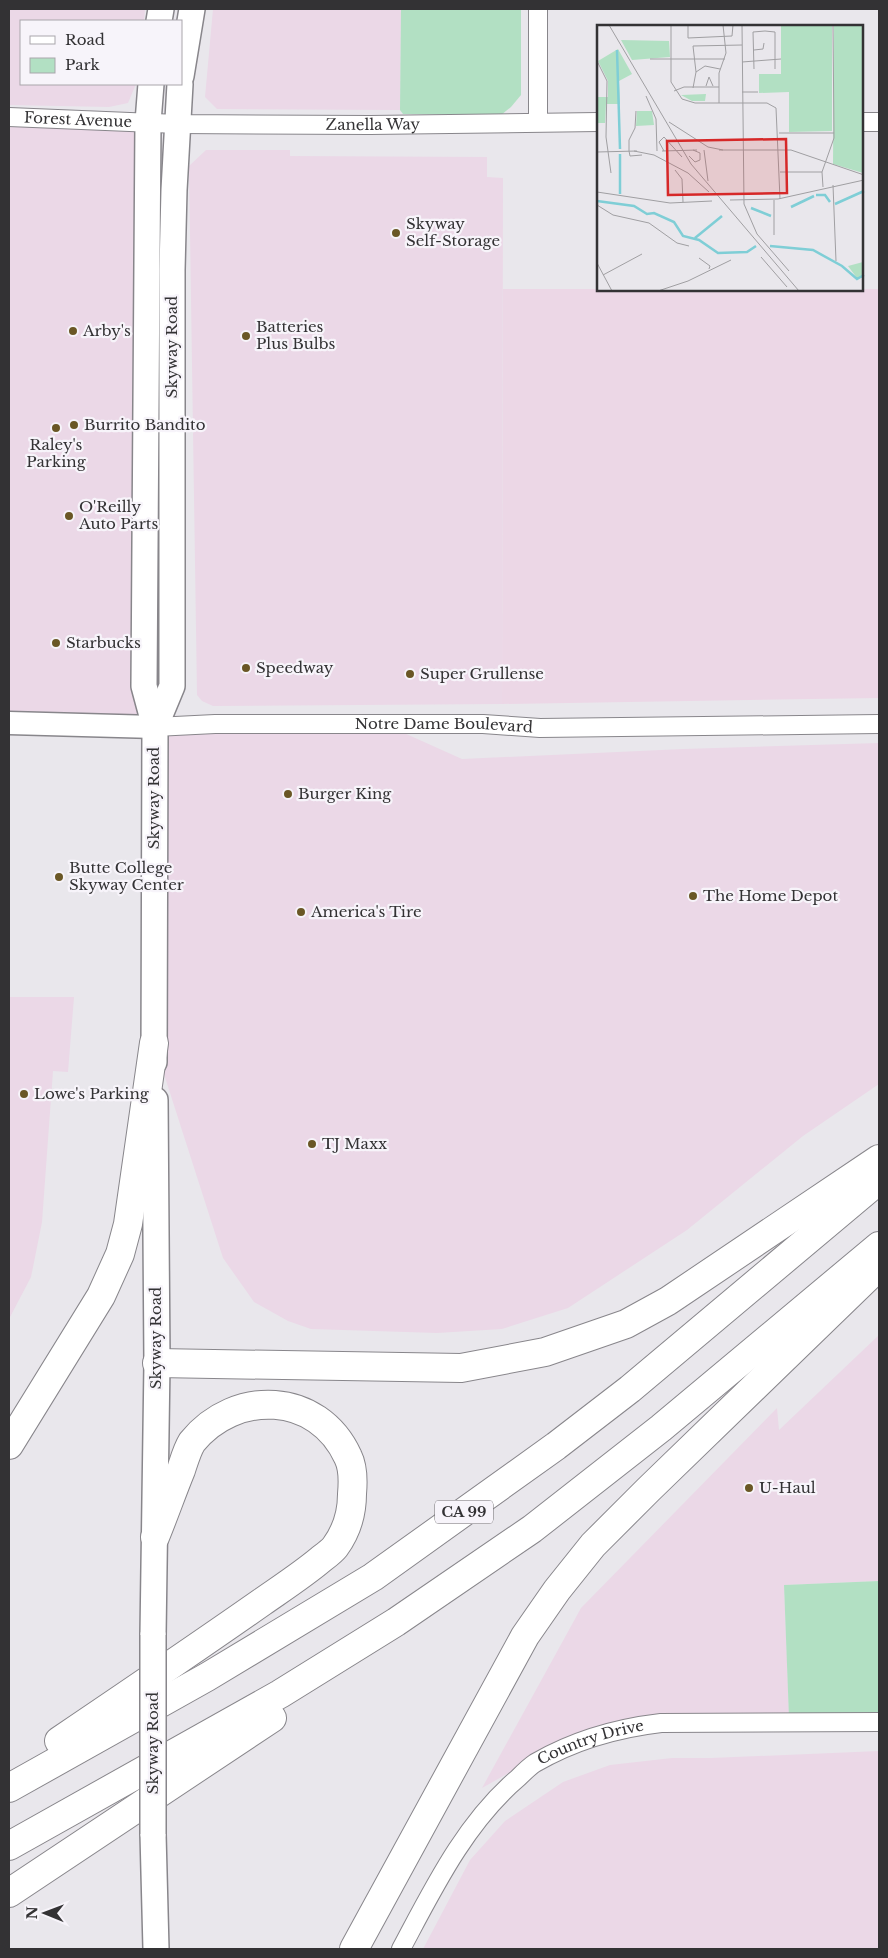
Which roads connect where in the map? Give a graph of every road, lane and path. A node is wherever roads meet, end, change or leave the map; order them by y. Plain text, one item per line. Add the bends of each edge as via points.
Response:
1 (192, 9) edge
2 (538, 9) edge
3 (182, 70) edge
4 (151, 85) edge
5 (180, 85) edge
6 (9, 117) edge
7 (148, 122) junction
8 (538, 122) junction
9 (597, 122) edge
10 (863, 122) edge
11 (879, 122) edge
12 (178, 124) junction
13 (9, 723) edge
14 (879, 724) edge
15 (155, 726) junction
16 (154, 1043) junction
17 (879, 1159) edge
18 (879, 1180) edge
19 (879, 1246) edge
20 (879, 1266) edge
21 (157, 1363) junction
22 (9, 1445) edge
23 (155, 1537) junction
24 (396, 1622) junction
25 (879, 1722) edge
26 (9, 1775) edge
27 (9, 1788) edge
28 (9, 1846) edge
29 (9, 1893) edge
30 (156, 1949) edge
31 (354, 1949) edge
32 (401, 1949) edge

1 - 3 main road
2 - 8 street
4 - 7 main road, Skyway Road
5 - 12 main road, Skyway Road
6 - 7 street, Forest Avenue
7 - 12 street, Zanella Way
7 - 15 main road, Skyway Road via 144,686
8 - 9 street, Zanella Way
8 - 12 street, Zanella Way
10 - 11 street
12 - 15 main road, Skyway Road via 172,270 172,686
13 - 15 street, Notre Dame Boulevard
14 - 15 street, Notre Dame Boulevard via 540,728 484,724
15 - 16 main road, Skyway Road
16 - 21 main road, Skyway Road
16 - 22 highway via 128,1224 120,1254 101,1296
17 - 21 highway via 668,1301 626,1324 545,1352 460,1368
18 - 27 highway, CA 99 via 630,1389 373,1577 207,1677
19 - 24 highway via 661,1428 532,1529
20 - 31 highway via 593,1545 557,1590 525,1636
21 - 23 main road, Skyway Road
23 - 26 highway via 190,1444 206,1426 229,1414 253,1406 279,1404 301,1410 335,1435 349,1458 353,1482 352,1510 334,1548 269,1597
23 - 30 main road, Skyway Road, bridge via 153,1834
24 - 28 highway via 280,1694
24 - 29 highway via 322,1685
25 - 32 street, Country Drive via 654,1724 596,1737 534,1764 498,1794 460,1844

